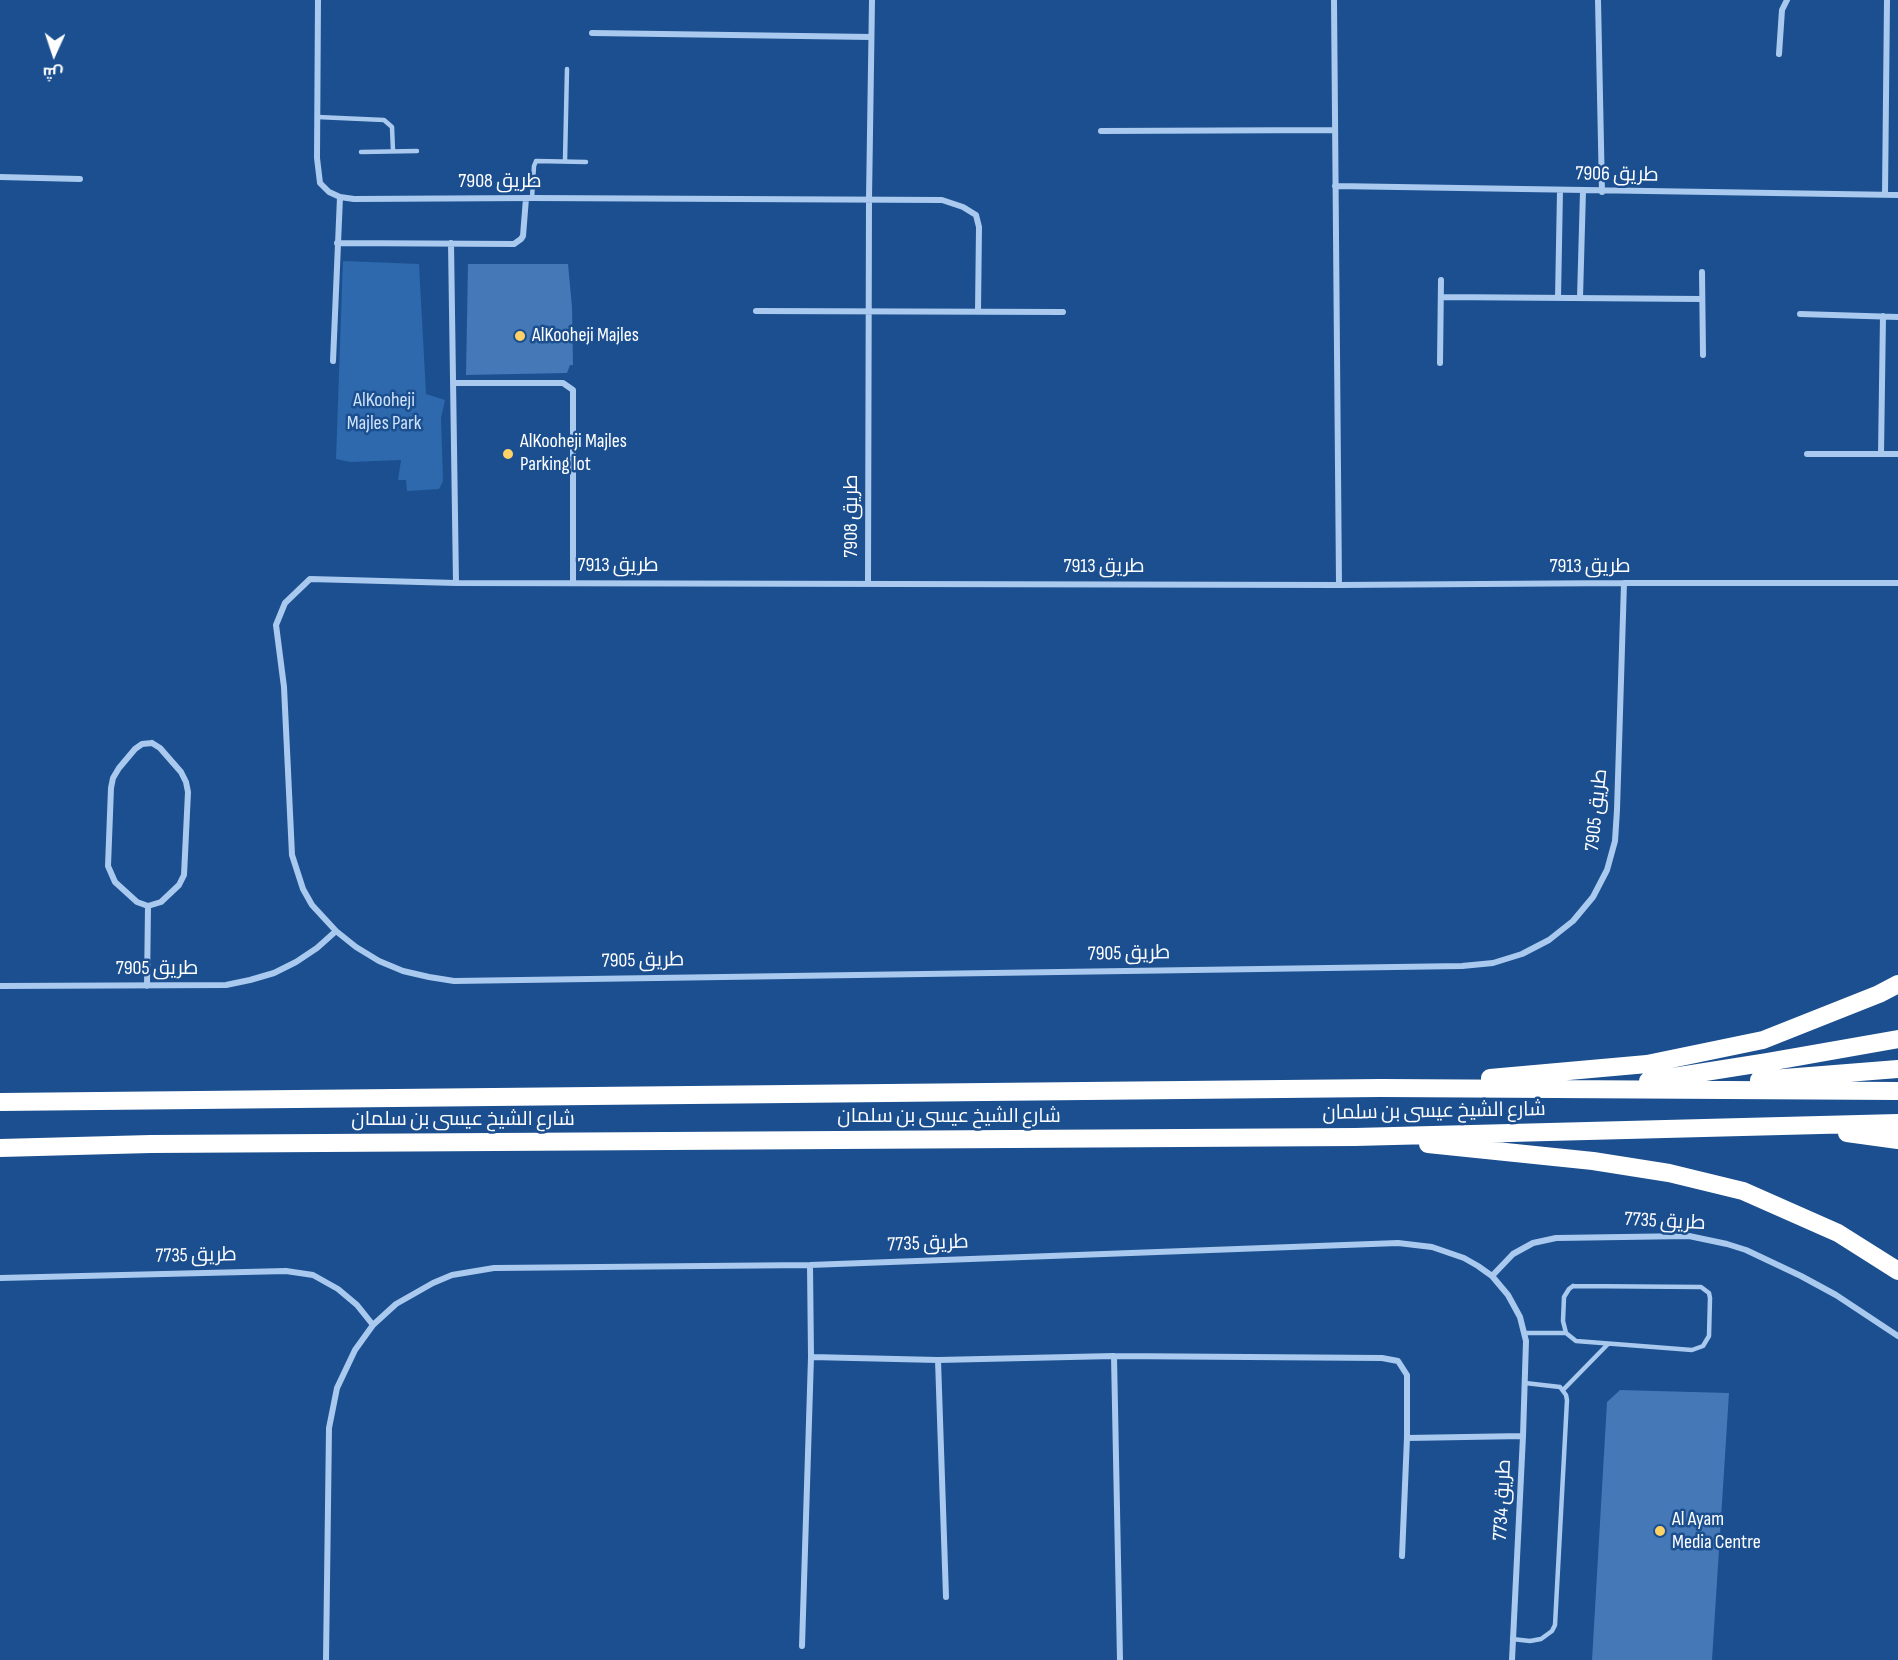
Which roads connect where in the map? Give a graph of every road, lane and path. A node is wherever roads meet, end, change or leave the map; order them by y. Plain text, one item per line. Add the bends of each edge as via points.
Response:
1 (318, 0) edge
2 (872, 0) edge
3 (1334, 0) edge
4 (1598, 0) edge
5 (1786, 0) edge
6 (1887, 0) edge
7 (592, 33) dead end
8 (872, 37) junction
9 (1779, 54) dead end
10 (567, 69) dead end
11 (317, 117) junction
12 (1335, 130) junction
13 (1101, 131) dead end
14 (393, 151) junction
15 (417, 151) dead end
16 (361, 152) dead end
17 (565, 162) junction
18 (586, 162) dead end
19 (0, 177) edge
20 (80, 179) dead end
21 (1335, 186) junction
22 (1560, 191) junction
23 (1583, 191) junction
24 (1602, 192) junction
25 (1885, 195) junction
26 (1898, 195) edge
27 (339, 197) junction
28 (529, 198) junction
29 (869, 199) junction
30 (340, 243) junction
31 (451, 243) junction
32 (1702, 272) dead end
33 (1441, 280) dead end
34 (1441, 297) junction
35 (1558, 298) junction
36 (1580, 298) junction
37 (1702, 299) junction
38 (756, 311) dead end
39 (869, 311) junction
40 (978, 311) junction
41 (1063, 312) dead end
42 (1800, 314) dead end
43 (1883, 316) junction
44 (1898, 317) edge
45 (1703, 355) dead end
46 (333, 361) dead end
47 (1440, 363) dead end
48 (453, 383) junction
49 (1808, 454) dead end
50 (1881, 454) junction
51 (1898, 454) edge
52 (310, 579) joint
53 (573, 582) junction
54 (868, 582) junction
55 (456, 583) junction
56 (1624, 583) junction
57 (1898, 583) edge
58 (1339, 585) junction
59 (148, 906) junction
60 (336, 931) junction
61 (1898, 984) edge
62 (0, 986) edge
63 (147, 986) junction
64 (1898, 1039) edge
65 (1898, 1069) edge
66 (1381, 1088) junction
67 (1580, 1089) junction
68 (1642, 1090) junction
69 (1898, 1091) edge
70 (0, 1102) edge
71 (1898, 1123) edge
72 (1786, 1125) junction
73 (1355, 1137) junction
74 (1898, 1140) edge
75 (0, 1148) edge
76 (810, 1265) junction
77 (1898, 1272) edge
78 (1492, 1276) junction
79 (0, 1278) edge
80 (373, 1325) junction
81 (1524, 1333) junction
82 (1566, 1334) junction
83 (1898, 1336) edge
84 (1526, 1341) joint
85 (1608, 1344) junction
86 (1114, 1356) junction
87 (811, 1357) junction
88 (938, 1359) junction
89 (1525, 1383) junction
90 (1563, 1390) junction
91 (1523, 1436) junction
92 (1407, 1438) junction
93 (1402, 1556) dead end
94 (946, 1597) dead end
95 (1512, 1639) junction
96 (802, 1646) dead end
97 (326, 1660) edge
98 (1120, 1660) edge
99 (1512, 1660) edge

1 - 11 street
2 - 8 street, طريق 7908
3 - 12 street
4 - 24 street
5 - 9 street
6 - 25 street
7 - 8 street
8 - 29 street, طريق 7908
10 - 17 lane
11 - 14 lane via 384,120 392,127
11 - 27 street via 320,183
12 - 13 street
12 - 21 street
14 - 15 lane
14 - 16 lane
17 - 18 lane
17 - 28 lane via 535,163
19 - 20 street
21 - 22 street, طريق 7906
21 - 58 street
22 - 23 street, طريق 7906
22 - 35 street
23 - 24 street, طريق 7906
23 - 36 street
24 - 25 street, طريق 7906
25 - 26 street, طريق 7906
27 - 28 street, طريق 7908
27 - 30 street
28 - 29 street, طريق 7908
28 - 31 street via 521,239 514,244
29 - 39 street, طريق 7908
29 - 40 street via 942,200 976,215
30 - 31 street
30 - 46 street
31 - 48 street
32 - 37 street
33 - 34 street
34 - 35 street
34 - 47 street
35 - 36 street
36 - 37 street
37 - 45 street
38 - 39 street
39 - 40 street
39 - 54 street, طريق 7908
40 - 41 street
42 - 43 street
43 - 44 street
43 - 50 street
48 - 53 street via 563,383 573,390
48 - 55 street
49 - 50 street
50 - 51 street
52 - 55 street, طريق 7913
52 - 60 street, طريق 7905 via 285,603 276,625 284,687 292,855 303,889
53 - 54 street, طريق 7913
53 - 55 street, طريق 7913
54 - 58 street, طريق 7913
56 - 57 street, طريق 7913
56 - 58 street, طريق 7913
56 - 60 street, طريق 7905 via 1615,841 1607,870 1593,897 1550,940 1493,963 454,981 379,961
59 - 59 street via 160,902 184,875 188,792 181,772 160,748 147,743 135,749 113,778 108,866 115,882 137,902
59 - 63 street
60 - 63 street, طريق 7905 via 296,962 250,980 226,985
61 - 66 highway via 1763,1040 1647,1064
62 - 63 street, طريق 7905
64 - 67 highway
65 - 68 highway
66 - 67 highway, شارع الشيخ عيسى بن سلمان
66 - 70 highway, شارع الشيخ عيسى بن سلمان
67 - 68 highway, شارع الشيخ عيسى بن سلمان
68 - 69 highway, شارع الشيخ عيسى بن سلمان
71 - 72 highway, شارع الشيخ عيسى بن سلمان
72 - 73 highway, شارع الشيخ عيسى بن سلمان
72 - 74 highway
73 - 75 highway, شارع الشيخ عيسى بن سلمان
73 - 77 highway via 1593,1161 1743,1191 1838,1233
76 - 78 street, طريق 7735 via 1398,1243 1448,1251
76 - 80 street, طريق 7735 via 473,1270 433,1282 396,1304
76 - 87 street
78 - 81 street, طريق 7735 via 1514,1306
78 - 83 street, طريق 7735 via 1513,1254 1533,1243 1556,1238 1699,1238 1746,1250 1801,1276
79 - 80 street, طريق 7735 via 286,1271 313,1275 338,1288
80 - 97 street, طريق 7735 via 345,1368 329,1428
81 - 82 lane
81 - 84 street, طريق 7735
82 - 85 lane via 1576,1341
82 - 85 lane via 1564,1297 1573,1286 1701,1287 1709,1293 1709,1336 1698,1349
84 - 89 street, طريق 7734
85 - 90 lane
86 - 88 street
86 - 92 street via 1398,1361 1407,1375
86 - 98 street
87 - 88 street
87 - 96 street
88 - 94 street
89 - 90 lane via 1552,1384
89 - 91 street, طريق 7734
90 - 95 lane via 1567,1400 1555,1624 1541,1639
91 - 92 street
91 - 95 street, طريق 7734
92 - 93 street
95 - 99 street, طريق 7734

